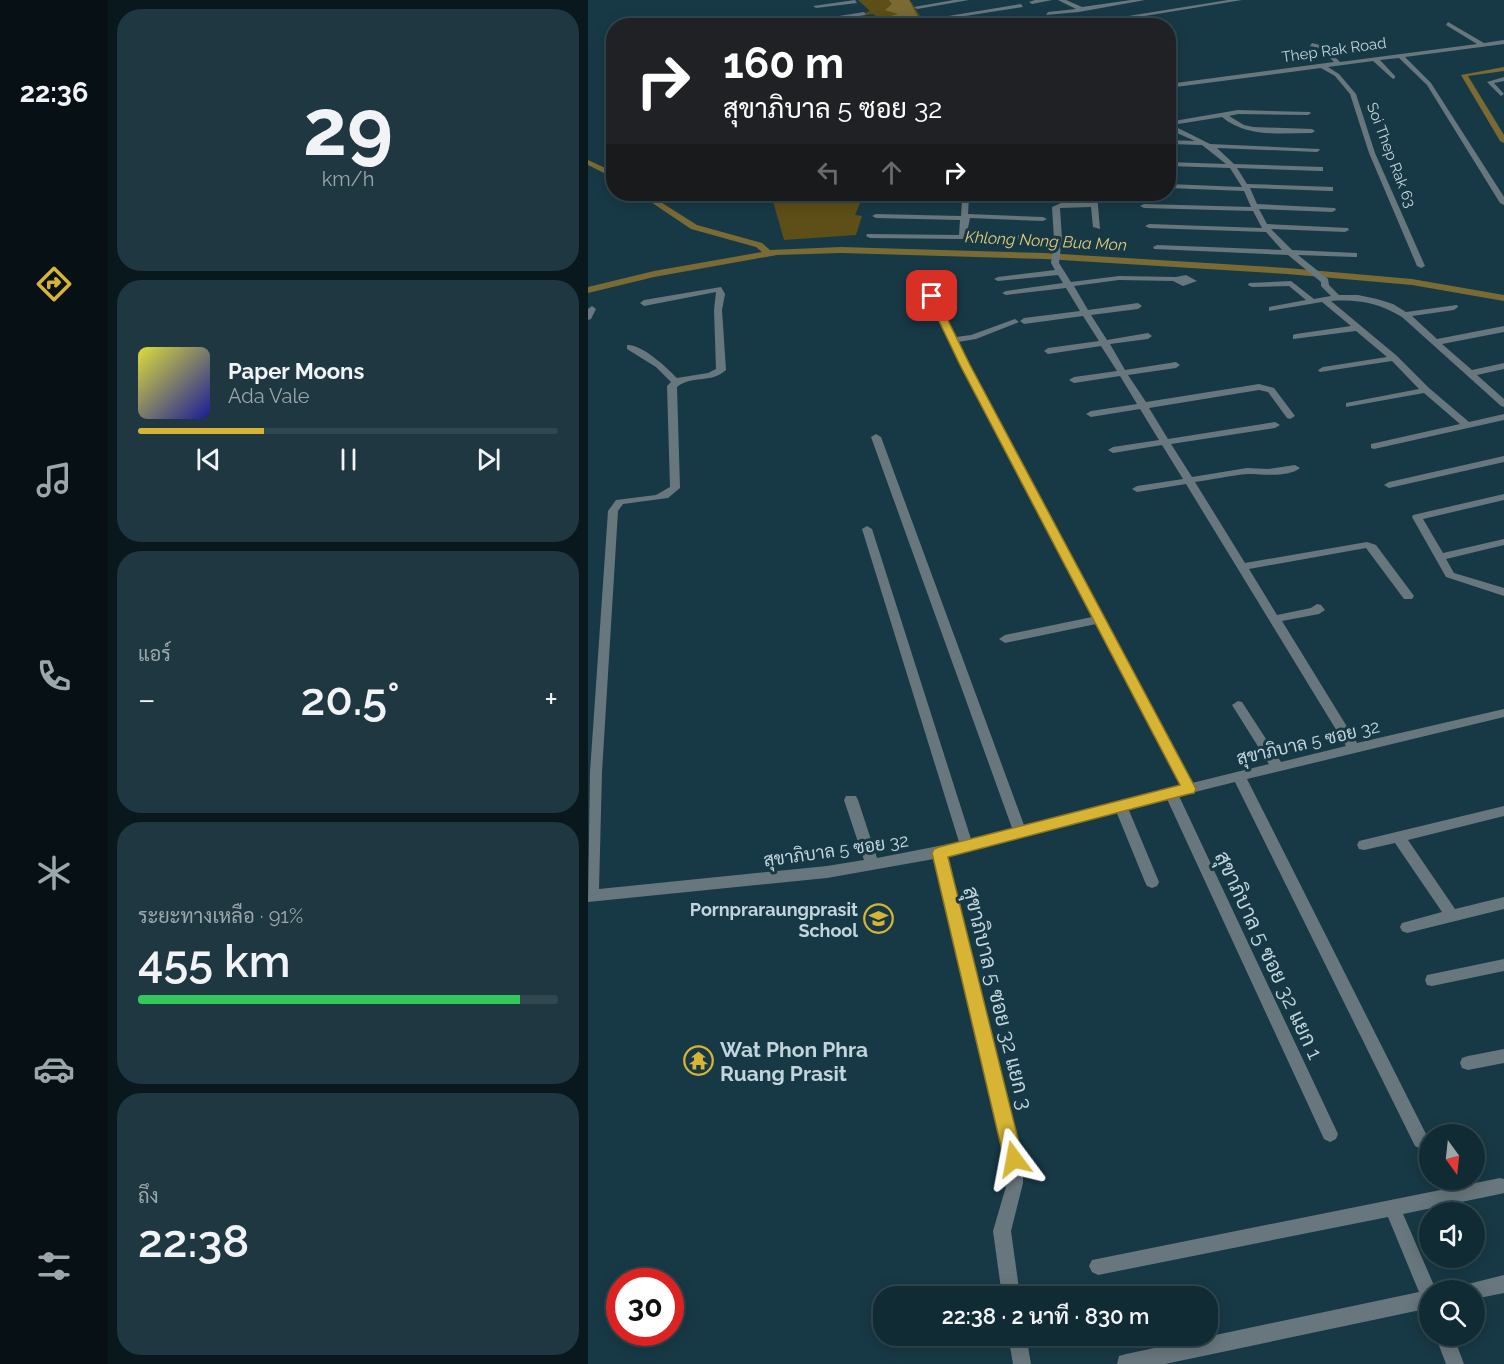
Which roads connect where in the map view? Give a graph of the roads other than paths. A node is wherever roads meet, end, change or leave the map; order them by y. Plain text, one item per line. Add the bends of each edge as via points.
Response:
1 (966, 0) edge
2 (1049, 0) edge
3 (1061, 0) edge
4 (1142, 0) edge
5 (1239, 0) edge
6 (855, 2) dead end
7 (1032, 2) dead end
8 (815, 3) edge
9 (915, 3) edge
10 (1021, 6) dead end
11 (1081, 9) junction
12 (864, 14) dead end
13 (1048, 14) dead end
14 (822, 18) edge
15 (844, 18) edge
16 (926, 18) edge
17 (947, 18) edge
18 (1086, 18) edge
19 (1127, 18) edge
20 (1448, 24) dead end
21 (1504, 42) edge
22 (1312, 45) dead end
23 (1482, 45) junction
24 (1401, 55) junction
25 (1374, 58) junction
26 (1338, 63) junction
27 (1321, 65) junction
28 (1393, 77) dead end
29 (1504, 79) edge
30 (1176, 85) edge
31 (1500, 95) edge
32 (1308, 113) dead end
33 (1223, 114) junction
34 (1176, 123) edge
35 (1176, 129) edge
36 (1312, 131) dead end
37 (1176, 143) edge
38 (1208, 145) junction
39 (1317, 150) dead end
40 (1176, 164) edge
41 (1233, 167) junction
42 (1320, 169) dead end
43 (1176, 186) edge
44 (1246, 188) junction
45 (1330, 189) dead end
46 (966, 201) edge
47 (1094, 201) edge
48 (1504, 203) edge
49 (1095, 205) junction
50 (1144, 206) dead end
51 (1255, 208) junction
52 (1332, 210) dead end
53 (876, 216) dead end
54 (966, 217) junction
55 (1043, 219) dead end
56 (1149, 226) dead end
57 (1097, 227) dead end
58 (1266, 228) junction
59 (1345, 230) dead end
60 (965, 235) junction
61 (870, 236) dead end
62 (1039, 238) dead end
63 (1157, 247) dead end
64 (1289, 253) junction
65 (1354, 255) dead end
66 (1057, 262) junction
67 (1420, 266) dead end
68 (998, 279) dead end
69 (1177, 279) dead end
70 (1068, 285) junction
71 (1252, 285) dead end
72 (1325, 286) junction
73 (1005, 293) dead end
74 (932, 296) dead end
75 (1337, 298) junction
76 (1325, 300) junction
77 (1313, 302) junction
78 (644, 303) dead end
79 (1138, 306) dead end
80 (1454, 307) dead end
81 (1272, 309) dead end
82 (1086, 312) junction
83 (1406, 315) junction
84 (1356, 328) junction
85 (1504, 329) edge
86 (1148, 336) dead end
87 (1296, 338) dead end
88 (954, 340) junction
89 (1104, 342) junction
90 (1436, 342) junction
91 (630, 347) dead end
92 (1048, 351) dead end
93 (1394, 358) junction
94 (1176, 365) dead end
95 (1504, 366) edge
96 (1323, 370) dead end
97 (1123, 373) junction
98 (1471, 373) junction
99 (1074, 380) dead end
100 (676, 381) junction
101 (1426, 390) junction
102 (1504, 404) edge
103 (1349, 405) dead end
104 (1143, 406) junction
105 (1091, 414) dead end
106 (1290, 416) dead end
107 (1504, 417) edge
108 (1275, 425) dead end
109 (1467, 425) junction
110 (876, 437) dead end
111 (1166, 442) junction
112 (1374, 446) dead end
113 (1113, 450) dead end
114 (1504, 459) edge
115 (1295, 468) dead end
116 (1190, 480) junction
117 (1389, 485) dead end
118 (1137, 489) dead end
119 (1504, 497) edge
120 (867, 530) dead end
121 (1504, 542) edge
122 (1440, 557) junction
123 (1243, 567) junction
124 (1504, 592) edge
125 (1408, 596) dead end
126 (1317, 608) dead end
127 (1274, 618) junction
128 (1100, 619) junction
129 (1005, 639) dead end
130 (602, 672) junction
131 (588, 673) edge
132 (1238, 705) dead end
133 (1504, 713) edge
134 (1355, 750) junction
135 (1278, 768) junction
136 (1239, 777) junction
137 (1189, 789) junction
138 (1170, 793) junction
139 (851, 800) dead end
140 (1120, 805) junction
141 (1504, 811) edge
142 (1020, 832) junction
143 (1398, 836) junction
144 (1364, 844) dead end
145 (967, 847) junction
146 (939, 853) junction
147 (872, 865) junction
148 (1152, 882) dead end
149 (590, 896) edge
150 (1504, 903) edge
151 (1453, 917) junction
152 (1407, 927) dead end
153 (1504, 965) edge
154 (1432, 980) dead end
155 (1504, 1056) edge
156 (1468, 1063) dead end
157 (1330, 1134) dead end
158 (1419, 1137) edge
159 (1500, 1186) dead end
160 (1392, 1207) junction
161 (1098, 1266) dead end
162 (1422, 1280) edge
163 (1504, 1284) edge
164 (1010, 1286) edge
165 (1485, 1288) edge
166 (1419, 1301) edge
167 (1019, 1346) edge
168 (1448, 1346) edge
169 (1126, 1363) edge
170 (1022, 1364) edge
171 (1455, 1364) edge

1 - 9 street
2 - 7 street
3 - 11 street
4 - 11 street
5 - 19 street
6 - 8 street
8 - 14 street
9 - 16 street
10 - 17 street
11 - 13 street
11 - 18 street
12 - 15 street
20 - 23 street
21 - 23 street, Thep Rak Road
22 - 26 street via 1322,47
23 - 24 street, Thep Rak Road
24 - 25 street, Thep Rak Road
24 - 48 street via 1429,84
25 - 26 street, Thep Rak Road
25 - 28 street
26 - 27 street, Thep Rak Road
27 - 30 street, Thep Rak Road
27 - 67 street, Soi Thep Rak 63 via 1338,75 1353,94 1372,153
29 - 31 street via 1490,82
32 - 33 street
33 - 34 street
33 - 36 street via 1233,124 1249,129
35 - 38 street
37 - 38 street
38 - 39 street
38 - 41 street
40 - 41 street
41 - 42 street
41 - 44 street
43 - 44 street
44 - 45 street
44 - 51 street
46 - 54 street
47 - 49 street
49 - 57 street
49 - 66 street via 1056,207
50 - 51 street
51 - 52 street
51 - 58 street
53 - 54 street
54 - 55 street
54 - 60 street
56 - 58 street
58 - 59 street
58 - 64 street
60 - 61 street
60 - 62 street
63 - 64 street
64 - 65 street
64 - 72 street via 1309,278
64 - 72 street via 1325,281
66 - 68 street
66 - 70 street
69 - 70 street via 1119,278
70 - 73 street
70 - 82 street
71 - 77 street via 1291,283
72 - 75 street
74 - 88 street
75 - 76 street
75 - 83 street via 1382,301
76 - 77 street
76 - 84 street
77 - 81 street
78 - 100 street via 718,289 721,294 721,370
79 - 82 street
80 - 83 street
82 - 88 street via 1019,322
82 - 89 street
83 - 90 street
84 - 87 street
84 - 93 street
85 - 90 street
86 - 89 street
88 - 128 street
89 - 92 street
89 - 97 street
90 - 98 street
91 - 100 street
93 - 96 street
93 - 101 street
94 - 97 street
95 - 98 street
97 - 99 street
97 - 104 street
98 - 102 street
100 - 130 street via 672,391 675,488 667,495 620,502 613,511
101 - 103 street
101 - 109 street
104 - 105 street
104 - 106 street via 1259,387 1271,390
104 - 111 street
107 - 109 street
108 - 111 street
109 - 112 street
110 - 142 street
111 - 113 street
111 - 116 street
114 - 117 street
115 - 116 street
116 - 118 street
116 - 123 street
119 - 122 street via 1417,517
120 - 145 street
121 - 122 street
122 - 124 street via 1450,575
123 - 125 street via 1367,545
123 - 127 street
126 - 127 street
127 - 134 street
128 - 129 street
128 - 137 street
130 - 131 street
130 - 149 street
132 - 135 street
133 - 134 street, สุขาภิบาล 5 ซอย 32
134 - 135 street, สุขาภิบาล 5 ซอย 32
135 - 136 street, สุขาภิบาล 5 ซอย 32
136 - 137 street, สุขาภิบาล 5 ซอย 32
136 - 158 street
137 - 138 street, สุขาภิบาล 5 ซอย 32
138 - 140 street, สุขาภิบาล 5 ซอย 32
138 - 157 street, สุขาภิบาล 5 ซอย 32 แยก 1
139 - 147 street
140 - 142 street, สุขาภิบาล 5 ซอย 32
140 - 148 street
141 - 143 street
142 - 145 street, สุขาภิบาล 5 ซอย 32
143 - 144 street
143 - 151 street
145 - 146 street, สุขาภิบาล 5 ซอย 32
146 - 147 street, สุขาภิบาล 5 ซอย 32
146 - 164 street, สุขาภิบาล 5 ซอย 32 แยก 3 via 1015,1166 1015,1183 1002,1231
147 - 149 street, สุขาภิบาล 5 ซอย 32
150 - 151 street
151 - 152 street
153 - 154 street
155 - 156 street
159 - 160 street
160 - 161 street
160 - 162 street
163 - 165 street
166 - 169 street
167 - 170 street
168 - 171 street

